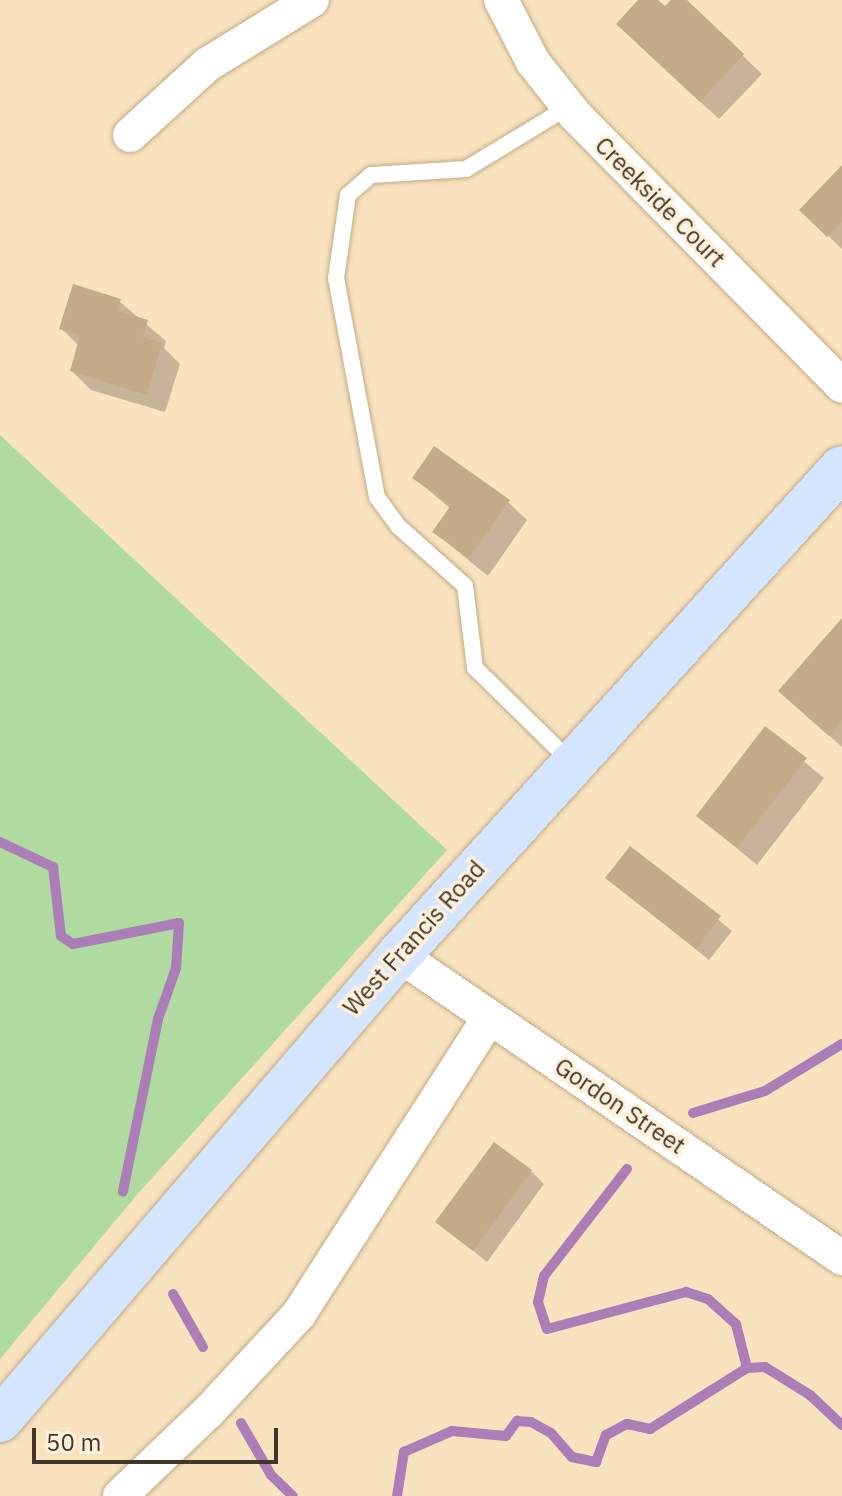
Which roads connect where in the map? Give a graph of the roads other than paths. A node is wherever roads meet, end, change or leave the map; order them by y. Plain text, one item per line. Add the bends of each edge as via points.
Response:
1 (312, 0) edge
2 (501, 0) edge
3 (568, 107) junction
4 (130, 135) dead end
5 (842, 386) edge
6 (842, 468) edge
7 (572, 763) junction
8 (399, 955) junction
9 (490, 1017) junction
10 (842, 1258) edge
11 (0, 1420) edge
12 (120, 1496) edge

1 - 4 street via 208,64
2 - 3 street, Creekside Court via 533,62
3 - 5 street, Creekside Court
3 - 7 lane via 466,169 371,175 348,195 336,278 377,497 398,526 465,586 475,668
6 - 7 street, West Francis Road
7 - 8 street, West Francis Road
8 - 9 street, Gordon Street
8 - 11 street, West Francis Road
9 - 10 street, Gordon Street
9 - 12 street via 299,1314

